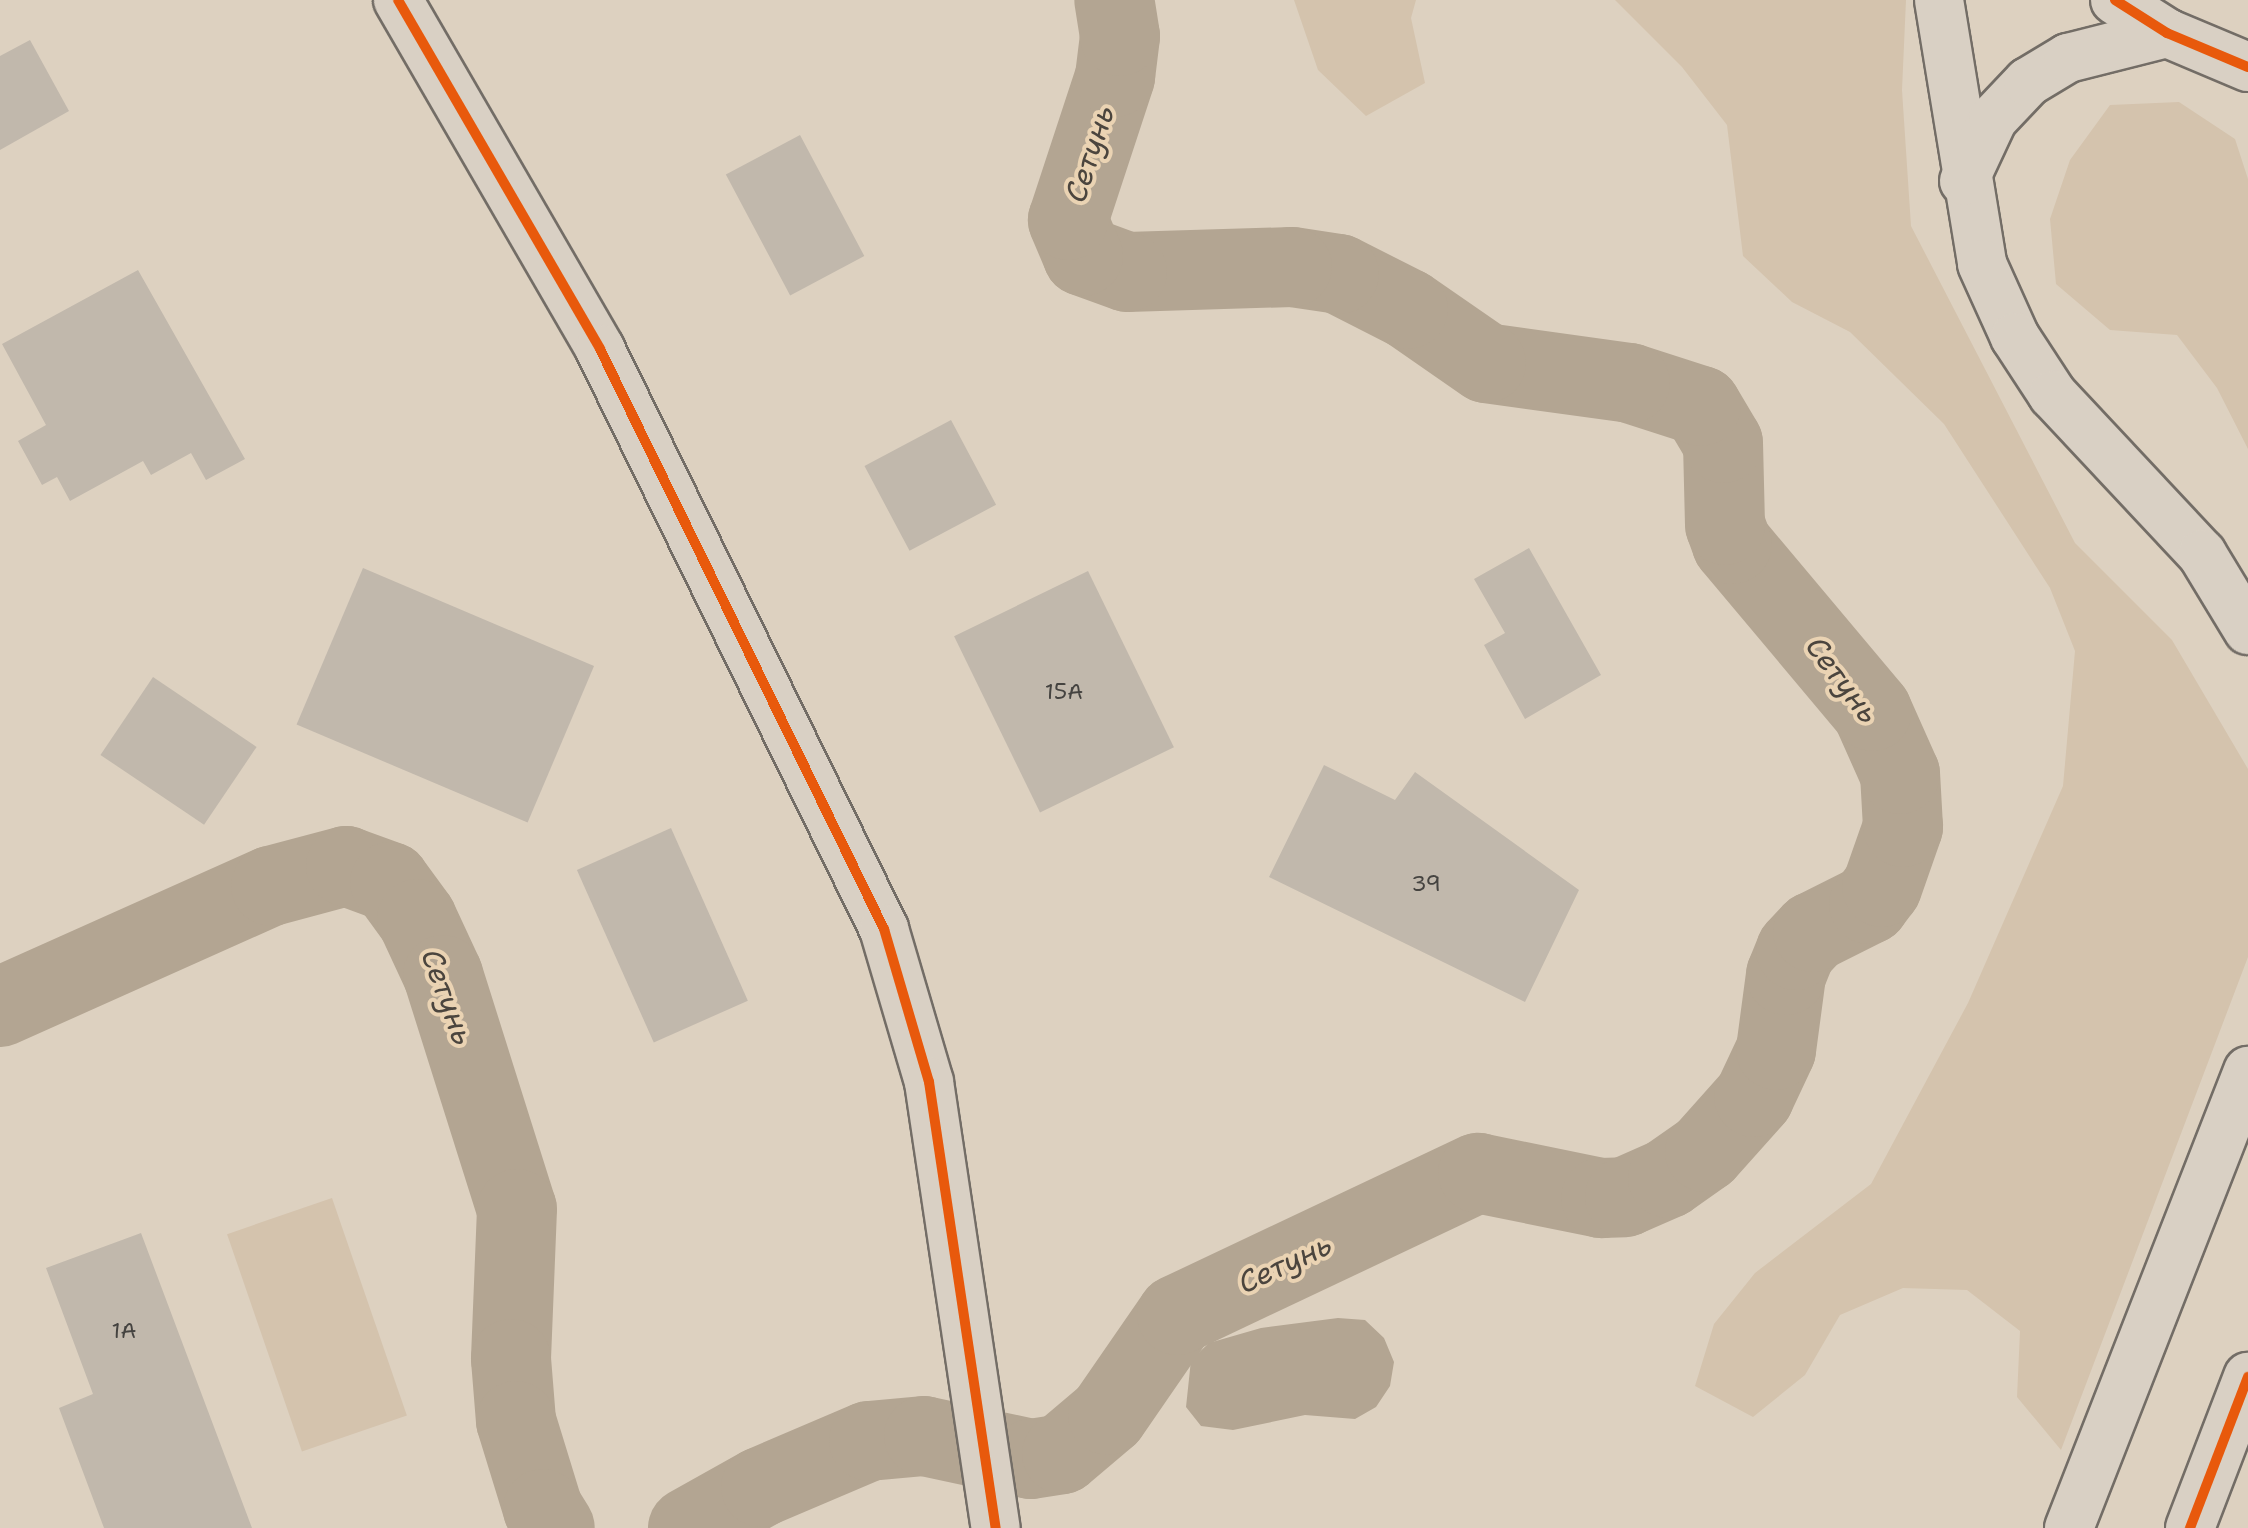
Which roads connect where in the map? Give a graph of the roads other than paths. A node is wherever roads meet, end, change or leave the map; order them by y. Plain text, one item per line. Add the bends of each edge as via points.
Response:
1 (398, 0) edge
2 (1939, 0) edge
3 (2115, 0) edge
4 (2167, 33) junction
5 (2248, 67) edge
6 (1964, 181) junction
7 (2248, 630) edge
8 (2248, 1071) edge
9 (2248, 1377) edge
10 (996, 1528) edge
11 (2069, 1528) edge
12 (2190, 1528) edge

1 - 10 street via 600,349 884,929 929,1082
2 - 6 street
3 - 4 street
4 - 5 street
4 - 6 street via 2068,58 2028,82 1993,119
6 - 7 street via 1982,264 2015,337 2054,395 2202,554
8 - 11 street
9 - 12 street

